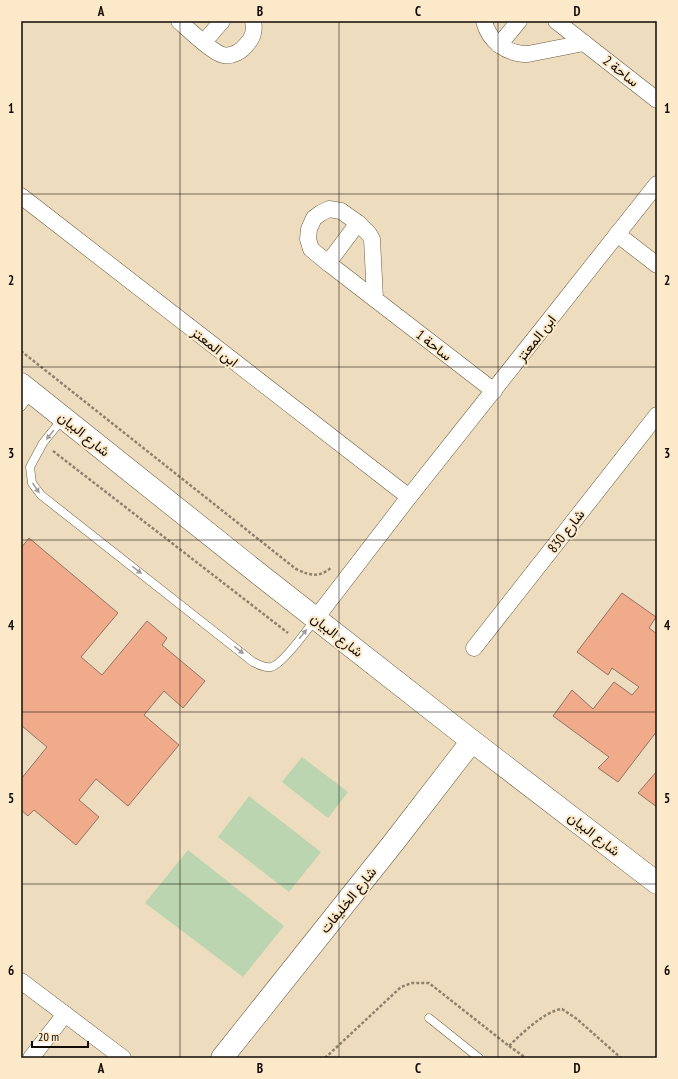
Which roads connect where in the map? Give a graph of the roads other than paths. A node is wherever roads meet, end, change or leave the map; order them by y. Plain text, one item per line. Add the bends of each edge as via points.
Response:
1 (179, 21) edge
2 (222, 21) edge
3 (253, 21) edge
4 (484, 21) edge
5 (519, 21) edge
6 (556, 21) edge
7 (204, 42) junction
8 (584, 43) junction
9 (499, 45) junction
10 (657, 100) edge
11 (657, 184) edge
12 (21, 196) edge
13 (358, 223) junction
14 (617, 234) junction
15 (328, 263) junction
16 (657, 265) edge
17 (375, 299) junction
18 (494, 391) junction
19 (25, 394) edge
20 (657, 415) edge
21 (64, 418) junction
22 (409, 497) junction
23 (316, 618) junction
24 (474, 648) dead end
25 (472, 741) junction
26 (657, 883) edge
27 (21, 981) edge
28 (65, 1014) junction
29 (429, 1018) dead end
30 (31, 1058) edge
31 (123, 1058) edge
32 (222, 1058) edge
33 (479, 1058) edge

1 - 7 street
2 - 7 street
3 - 7 street via 252,36 239,52 222,55
4 - 9 street via 491,38
5 - 9 street
6 - 8 street, ساحة 2
8 - 9 street via 524,54
8 - 10 street, ساحة 2
11 - 14 street, ابن المعتز
12 - 22 street, ابن المعتز
13 - 15 street
13 - 15 street, ساحة 1 via 341,211 329,209 320,212 314,218 309,228 309,244 311,249
13 - 17 street, ساحة 1 via 372,239
14 - 16 street
14 - 18 street, ابن المعتز
15 - 17 street, ساحة 1
17 - 18 street, ساحة 1
18 - 22 street, ابن المعتز
19 - 21 street, شارع البيان
20 - 24 street, شارع 830
21 - 23 street, شارع البيان
21 -> 23 lane via 43,444 30,467 32,483 41,495 254,662 264,667 273,667 282,661
22 - 23 street, ابن المعتز
23 - 25 street, شارع البيان
25 - 26 street, شارع البيان
25 - 32 street, شارع الخليفات
27 - 28 street
28 - 30 street
28 - 31 street
29 - 33 lane

